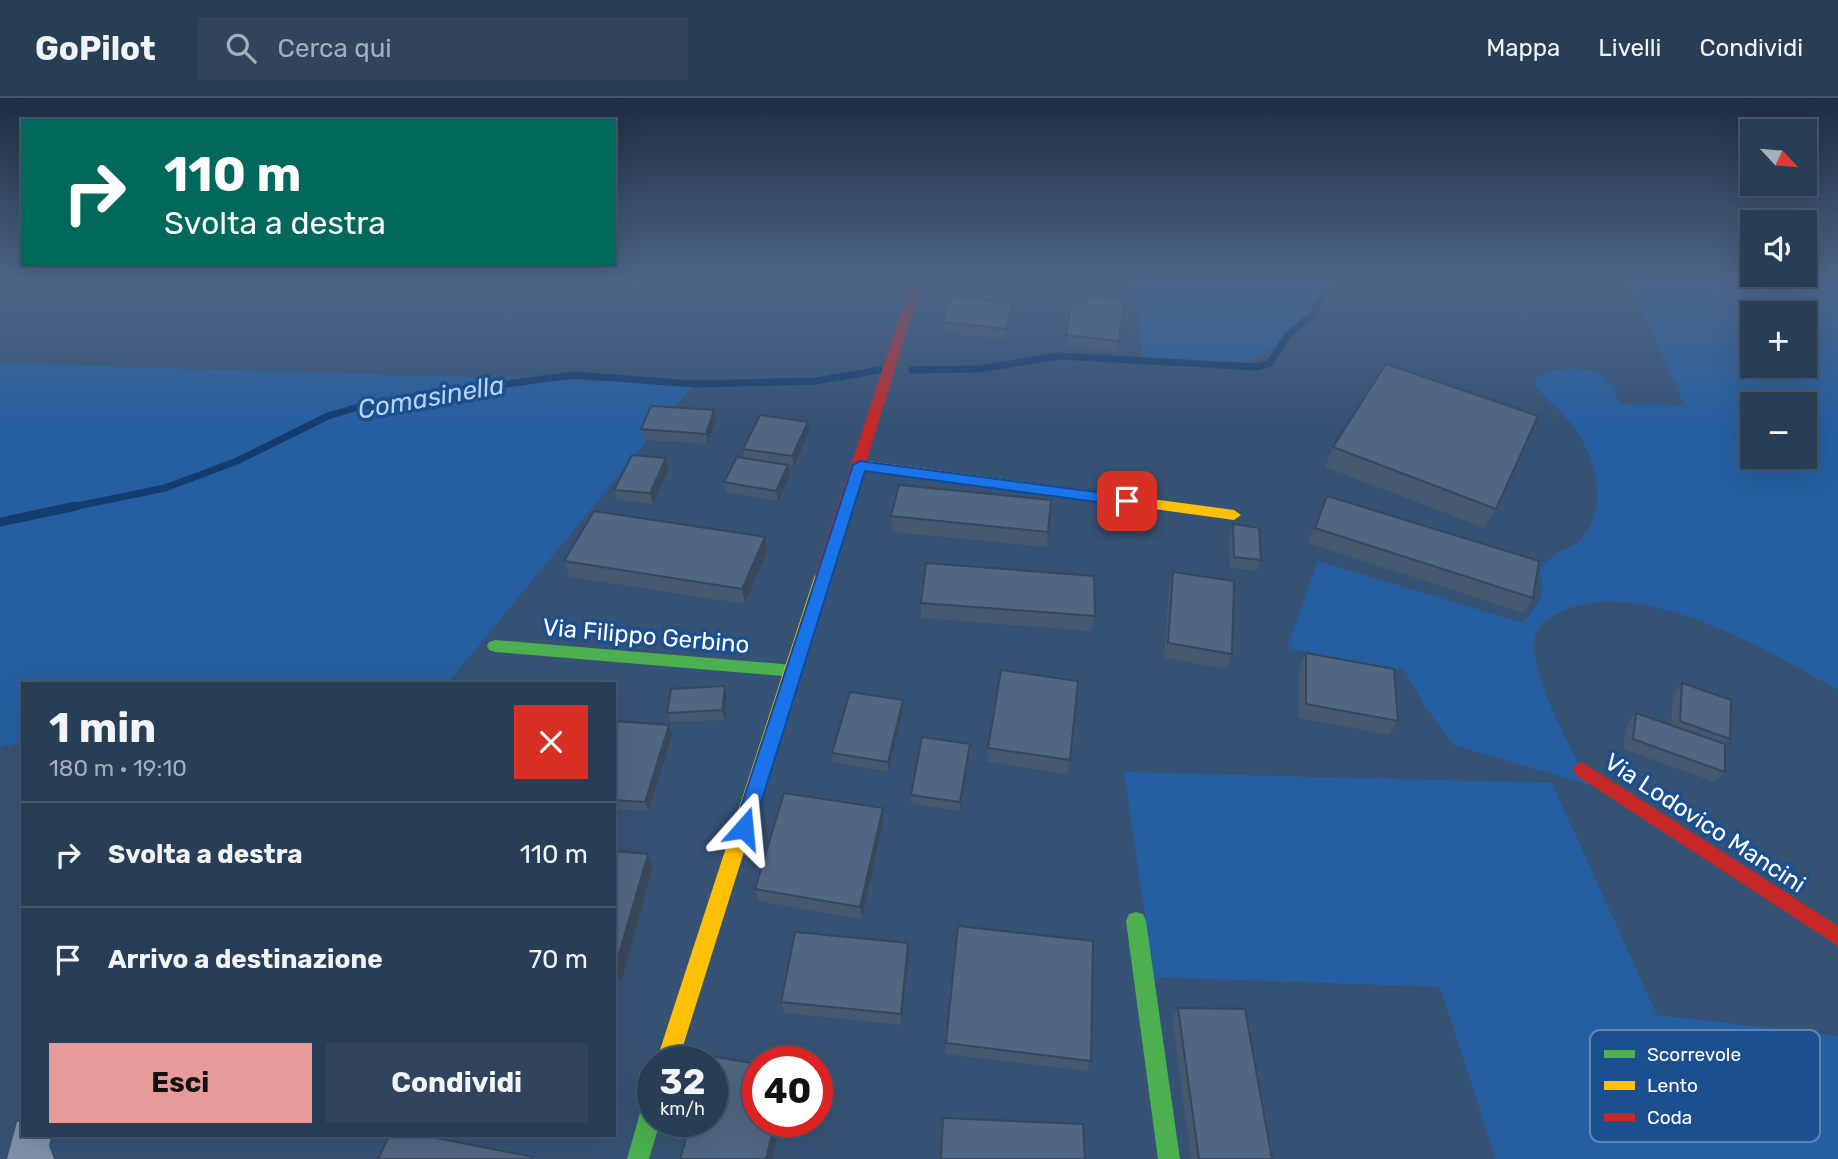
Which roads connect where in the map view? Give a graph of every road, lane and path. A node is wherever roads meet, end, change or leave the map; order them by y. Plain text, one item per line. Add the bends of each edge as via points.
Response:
1 (903, 329) edge
2 (860, 465) junction
3 (1234, 515) dead end
4 (495, 646) dead end
5 (794, 671) junction
6 (1583, 770) dead end
7 (1136, 921) dead end
8 (1838, 937) edge
9 (672, 1046) edge
10 (31, 1137) edge
11 (644, 1137) edge
12 (34, 1159) edge
13 (638, 1159) edge
14 (1169, 1159) edge

1 - 2 street
2 - 3 street
2 - 5 street
4 - 5 street, Via Filippo Gerbino
5 - 9 street
6 - 8 street, Via Lodovico Mancini
7 - 14 street
10 - 12 street via 26,1156
11 - 13 street

